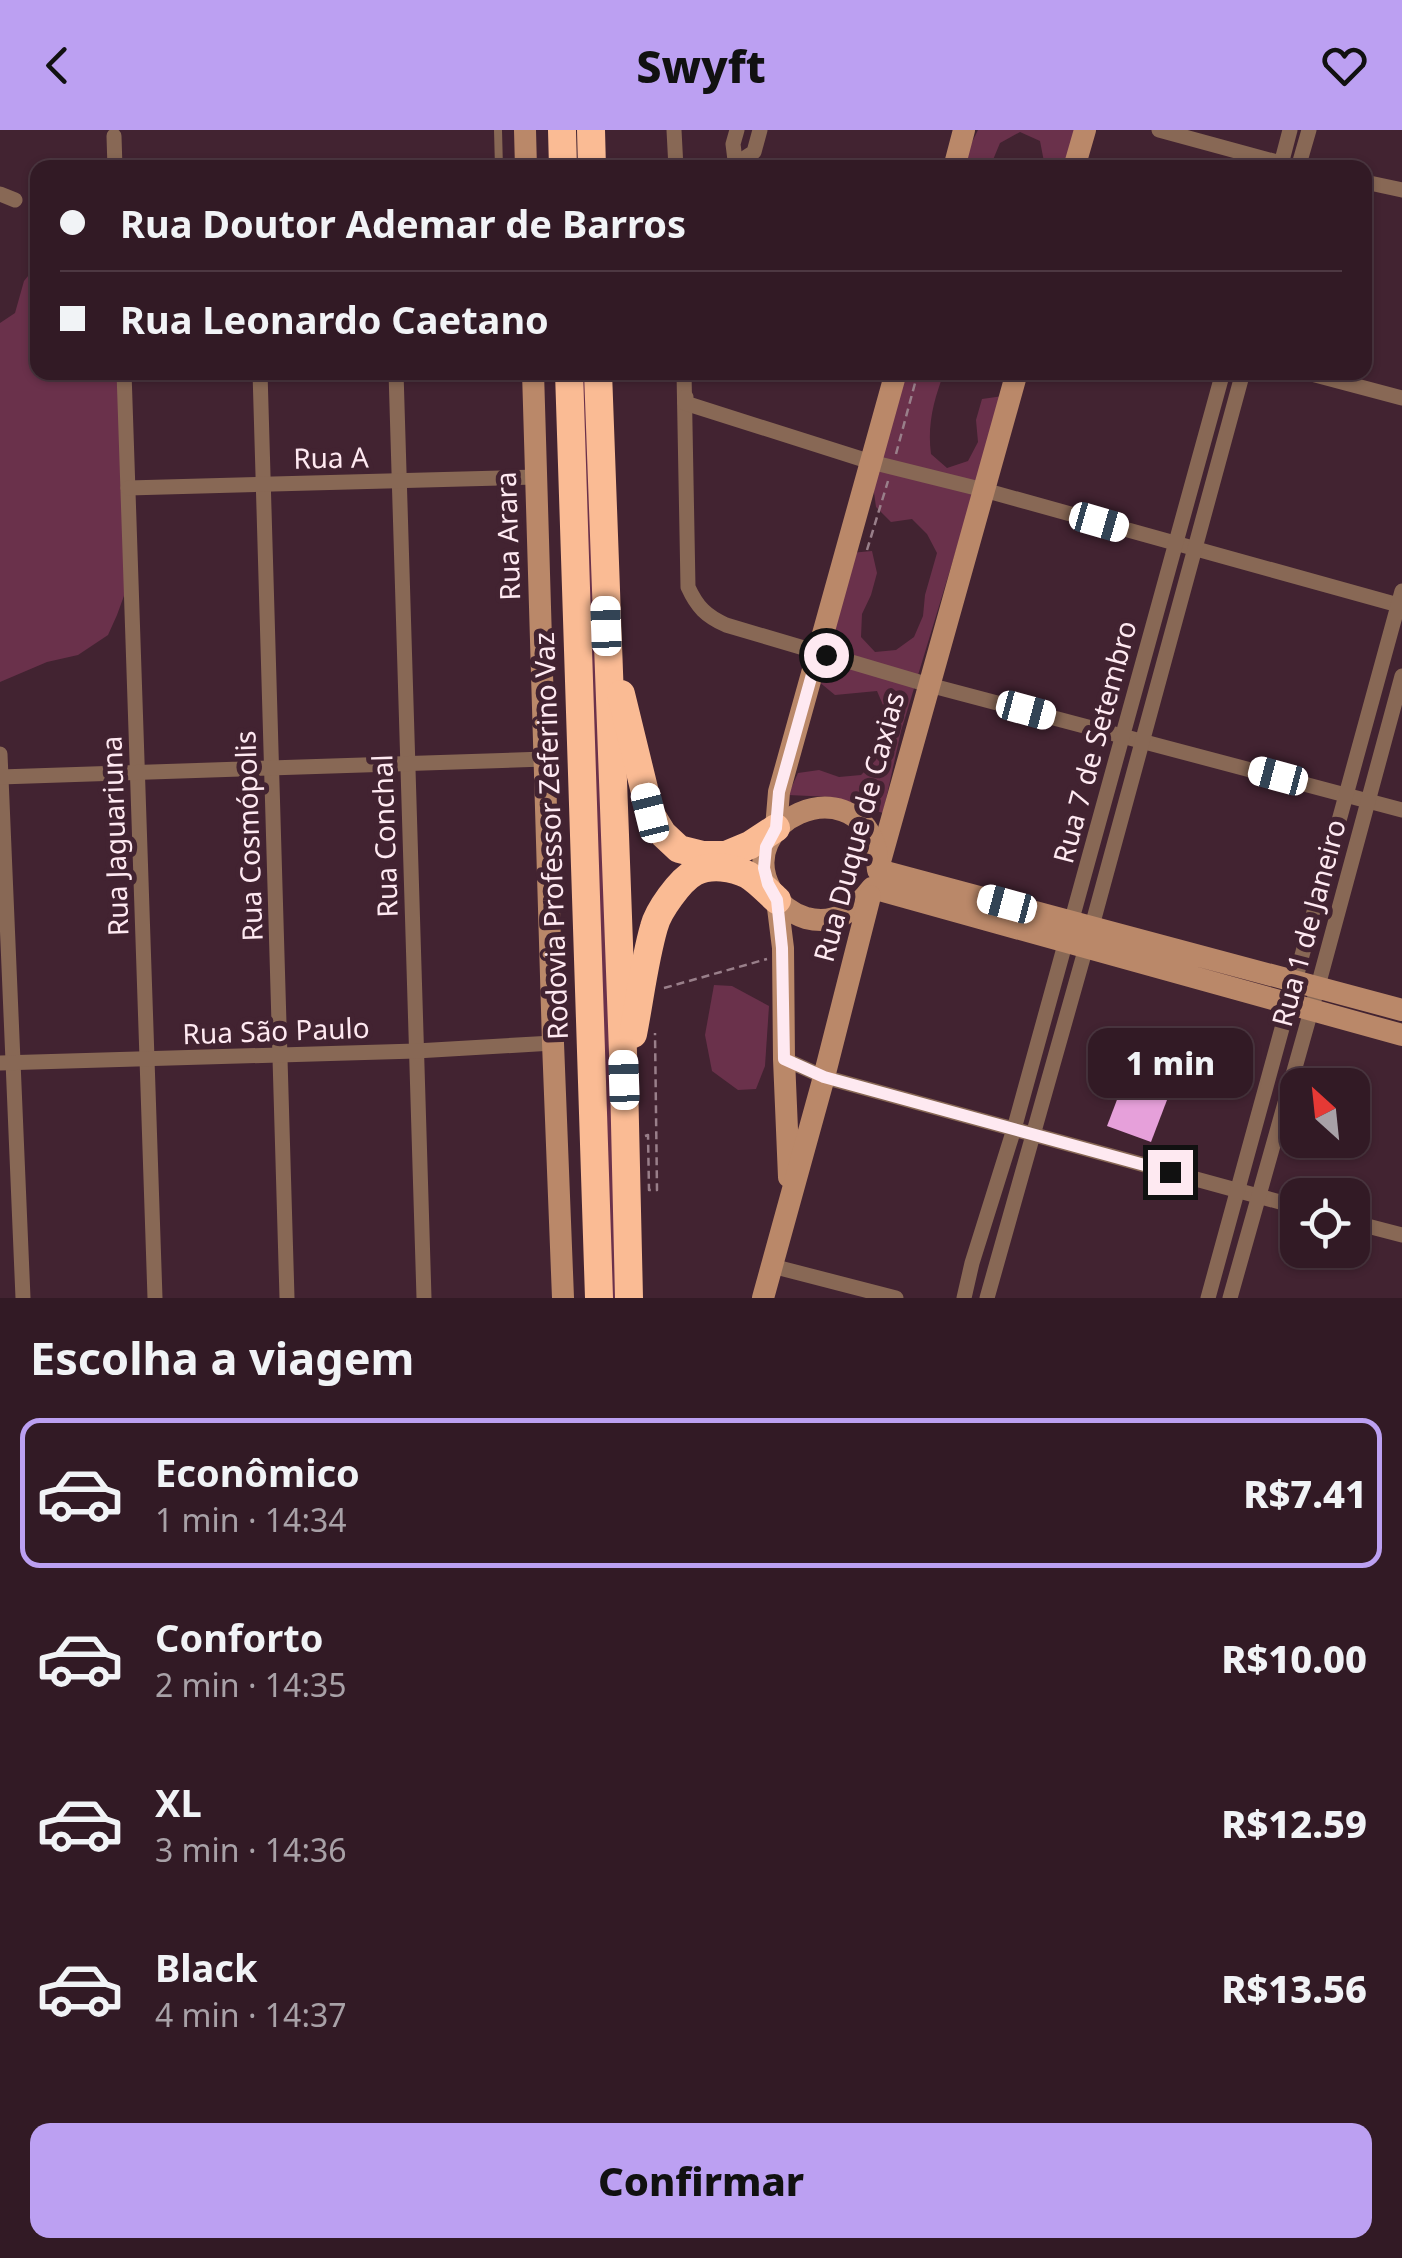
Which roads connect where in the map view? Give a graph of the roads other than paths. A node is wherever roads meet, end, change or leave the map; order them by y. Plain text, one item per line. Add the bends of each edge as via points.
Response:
1 (498, 130) edge
2 (525, 130) edge
3 (562, 130) edge
4 (591, 130) edge
5 (674, 130) edge
6 (737, 130) edge
7 (760, 130) edge
8 (964, 130) edge
9 (1084, 130) edge
10 (1159, 130) edge
11 (1290, 130) edge
12 (1308, 130) edge
13 (114, 136) dead end
14 (116, 160) edge
15 (499, 160) edge
16 (526, 160) edge
17 (563, 160) edge
18 (592, 160) edge
19 (676, 160) edge
20 (736, 160) edge
21 (744, 160) edge
22 (956, 160) edge
23 (1076, 160) edge
24 (1263, 160) edge
25 (1281, 160) edge
26 (1301, 160) edge
27 (1372, 184) edge
28 (1402, 190) edge
29 (124, 380) edge
30 (260, 380) edge
31 (396, 380) edge
32 (533, 380) edge
33 (570, 380) edge
34 (598, 380) edge
35 (684, 380) edge
36 (690, 380) edge
37 (894, 380) edge
38 (1014, 380) edge
39 (1221, 380) edge
40 (1240, 380) edge
41 (1334, 380) edge
42 (1402, 398) edge
43 (685, 402) junction
44 (872, 462) junction
45 (536, 477) junction
46 (400, 481) junction
47 (265, 484) junction
48 (128, 488) junction
49 (984, 490) junction
50 (1176, 543) junction
51 (1195, 548) junction
52 (1401, 600) edge
53 (606, 626) junction
54 (818, 653) junction
55 (1402, 676) edge
56 (929, 684) junction
57 (1123, 736) junction
58 (1142, 740) junction
59 (0, 754) edge
60 (546, 760) junction
61 (408, 764) junction
62 (272, 768) junction
63 (138, 773) junction
64 (0, 778) edge
65 (1346, 794) junction
66 (1368, 800) junction
67 (1402, 810) edge
68 (776, 828) junction
69 (875, 879) junction
70 (777, 900) junction
71 (1079, 934) junction
72 (1307, 983) junction
73 (1300, 1007) junction
74 (1402, 1010) edge
75 (1402, 1036) edge
76 (553, 1043) junction
77 (416, 1052) junction
78 (280, 1056) junction
79 (147, 1059) junction
80 (784, 1059) junction
81 (6, 1063) edge
82 (824, 1077) junction
83 (624, 1080) junction
84 (1014, 1129) junction
85 (1033, 1134) junction
86 (1238, 1190) junction
87 (1259, 1196) junction
88 (790, 1200) junction
89 (1280, 1202) edge
90 (1370, 1227) edge
91 (1402, 1236) edge
92 (772, 1266) junction
93 (23, 1298) edge
94 (155, 1298) edge
95 (287, 1298) edge
96 (424, 1298) edge
97 (563, 1298) edge
98 (598, 1298) edge
99 (629, 1298) edge
100 (763, 1298) edge
101 (896, 1298) edge
102 (964, 1298) edge
103 (987, 1298) edge
104 (1208, 1298) edge
105 (1230, 1298) edge

1 - 15 lane
2 - 16 street
3 - 17 highway
4 - 18 highway
5 - 19 street
6 - 20 street
7 - 21 street via 754,152
8 - 22 street
9 - 23 street
10 - 24 street
11 - 25 street
12 - 26 street
13 - 14 street
27 - 28 street
29 - 48 street, Rua Jaguariuna
30 - 47 street, Rua Cosmópolis
31 - 46 street, Rua Conchal
32 - 45 street, Rua Arara
33 - 98 highway, Rodovia Professor Zeferino Vaz
34 - 53 highway
35 - 43 street
36 - 43 street
37 - 44 street
38 - 49 street, Rua Duque de Caxias
39 - 50 street, Rua 7 de Setembro
40 - 51 street, Rua 7 de Setembro
41 - 42 street
43 - 44 street
43 - 54 street via 688,587 696,604 726,625
44 - 49 street
44 - 54 street
45 - 46 street, Rua A
45 - 60 street, Rua Arara
46 - 47 street, Rua A
46 - 61 street, Rua Conchal
47 - 48 street, Rua A
47 - 62 street, Rua Cosmópolis
48 - 63 street, Rua Jaguariuna
49 - 50 street
49 - 56 street, Rua Duque de Caxias
50 - 51 street
50 - 57 street, Rua 7 de Setembro
51 - 52 street
51 - 58 street, Rua 7 de Setembro
52 - 65 street, Rua 1 de Janeiro
53 - 68 highway via 650,813 663,834 679,849 726,854
53 - 83 highway
54 - 56 street
54 - 68 street via 779,792
55 - 66 street, Rua 1 de Janeiro
56 - 57 street
56 - 69 street, Rua Duque de Caxias
57 - 58 street
57 - 71 street, Rua 7 de Setembro
58 - 65 street
58 - 71 street, Rua 7 de Setembro
59 - 64 street
60 - 61 street
60 - 76 street, Rua Arara
61 - 62 street
61 - 77 street, Rua Conchal
62 - 63 street
62 - 78 street, Rua Cosmópolis
63 - 64 street
63 - 79 street, Rua Jaguariuna
64 - 81 street
65 - 66 street
65 - 72 street, Rua 1 de Janeiro
66 - 67 street
66 - 72 street, Rua 1 de Janeiro
68 - 69 street via 804,810 845,812 876,847
68 - 70 street via 764,868
69 - 70 street via 857,908 836,918 812,920
69 - 71 street
69 - 82 street, Rua Duque de Caxias
70 - 80 street
70 - 83 highway via 749,875 711,868 693,873 664,902
71 - 72 street
71 - 73 street
71 - 84 street, Rua 7 de Setembro
71 - 85 street, Rua 7 de Setembro
72 - 73 street, Rua 1 de Janeiro
72 - 73 street, Rua 1 de Janeiro
72 - 74 street
73 - 75 street
73 - 86 street, Rua 1 de Janeiro
73 - 87 street, Rua 1 de Janeiro
76 - 77 street, Rua São Paulo
76 - 97 street, Rua Arara
77 - 78 street, Rua São Paulo
77 - 96 street, Rua Conchal
78 - 79 street, Rua São Paulo
78 - 95 street, Rua Cosmópolis
79 - 81 street, Rua São Paulo
79 - 94 street, Rua Jaguariuna
80 - 82 street
80 - 88 street
81 - 93 street
82 - 84 street
82 - 88 street, Rua Duque de Caxias
83 - 99 highway
84 - 85 street
84 - 102 street, Rua 7 de Setembro
85 - 86 street
85 - 103 street, Rua 7 de Setembro
86 - 87 street
86 - 104 street, Rua 1 de Janeiro
87 - 89 street
87 - 105 street, Rua 1 de Janeiro
88 - 92 street, Rua Duque de Caxias
90 - 91 street
92 - 100 street, Rua Duque de Caxias
92 - 101 street

